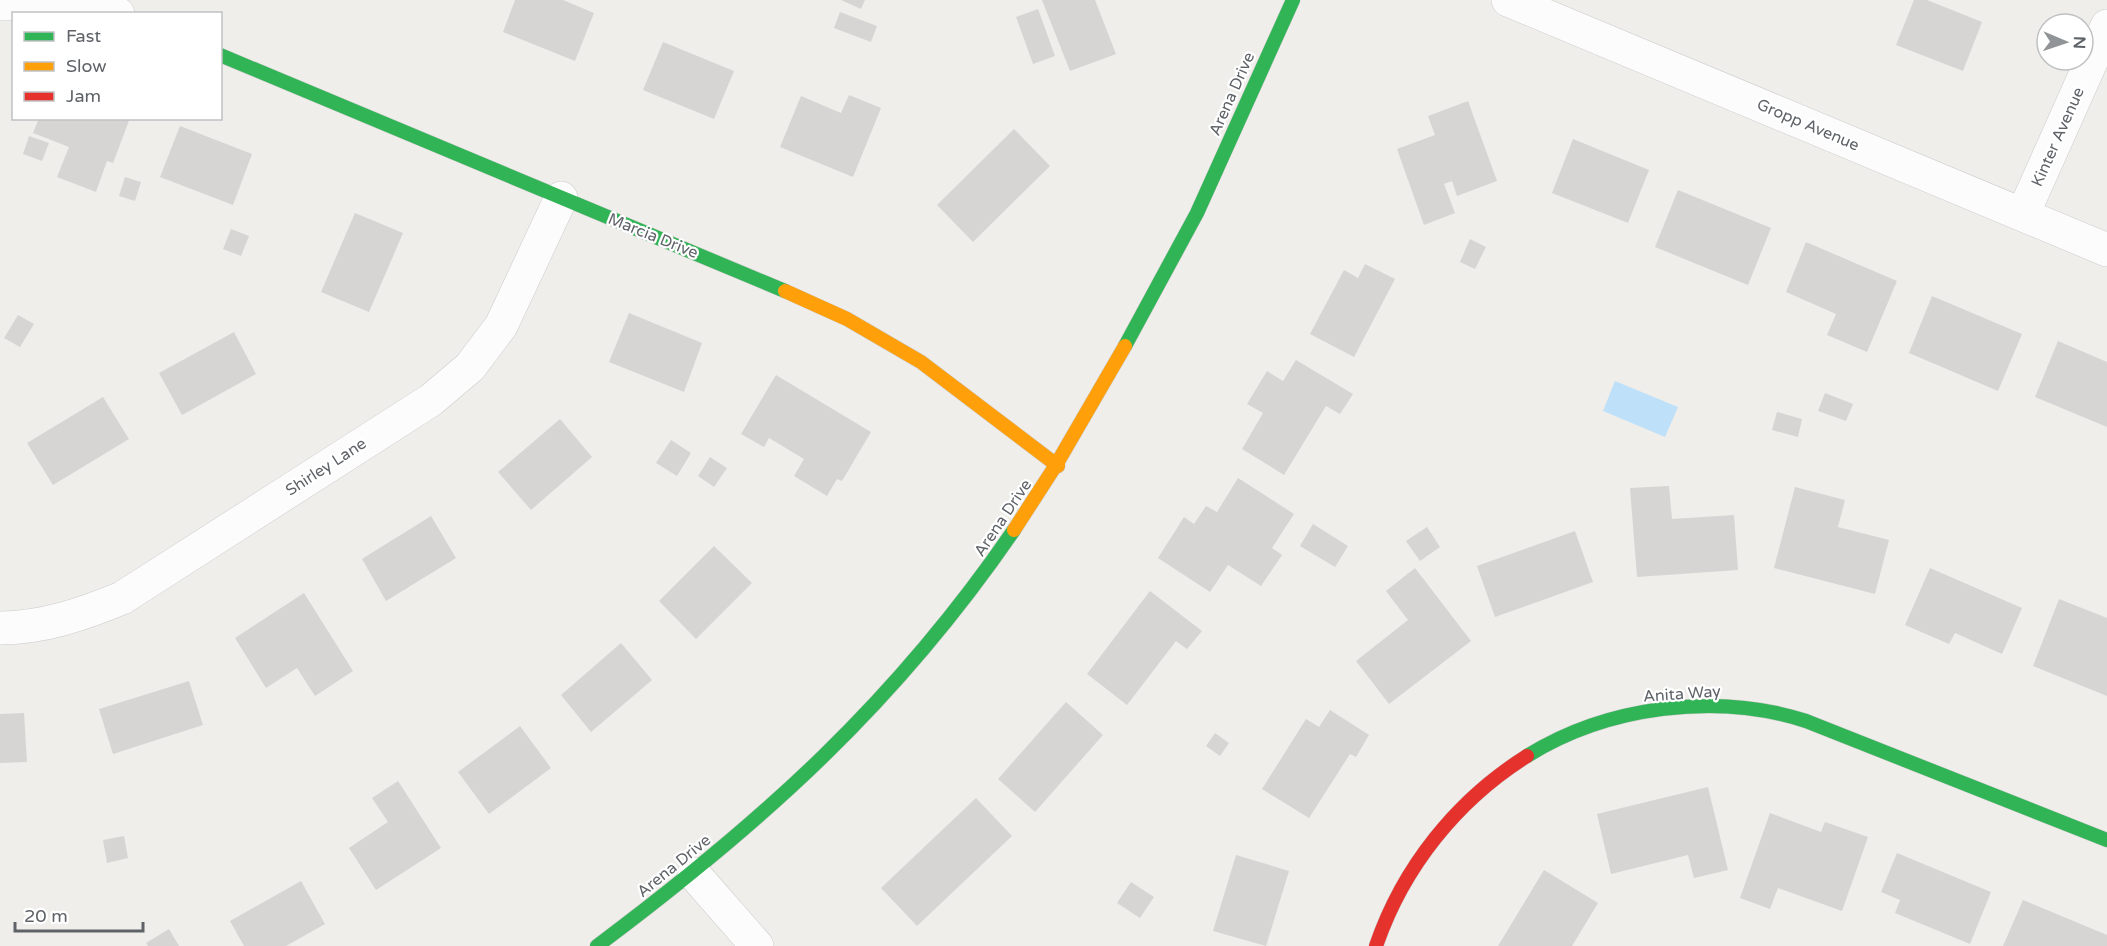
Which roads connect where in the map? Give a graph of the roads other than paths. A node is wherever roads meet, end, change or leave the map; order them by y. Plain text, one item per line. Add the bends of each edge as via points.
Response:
1 (1293, 0) edge
2 (1508, 0) edge
3 (0, 4) edge
4 (109, 12) edge
5 (2107, 27) edge
6 (222, 56) edge
7 (561, 198) junction
8 (2023, 214) junction
9 (2107, 250) edge
10 (1058, 466) junction
11 (0, 627) edge
12 (2107, 840) edge
13 (694, 874) junction
14 (597, 946) edge
15 (757, 946) edge
16 (1376, 946) edge

1 - 10 street, Arena Drive via 1196,214
2 - 8 street, Gropp Avenue
3 - 4 street via 69,3
5 - 8 street, Kinter Avenue
6 - 7 street, Marcia Drive
7 - 10 street, Marcia Drive via 847,319 921,362
7 - 11 street, Shirley Lane via 501,326 470,367 431,400 122,598 76,616 18,628
8 - 9 street, Gropp Avenue
10 - 13 street, Arena Drive via 979,581 889,691 817,763
12 - 16 street, Anita Way via 1784,714 1718,705 1657,709 1579,731 1542,747 1491,780 1443,826 1404,881
13 - 14 street, Arena Drive
13 - 15 street

